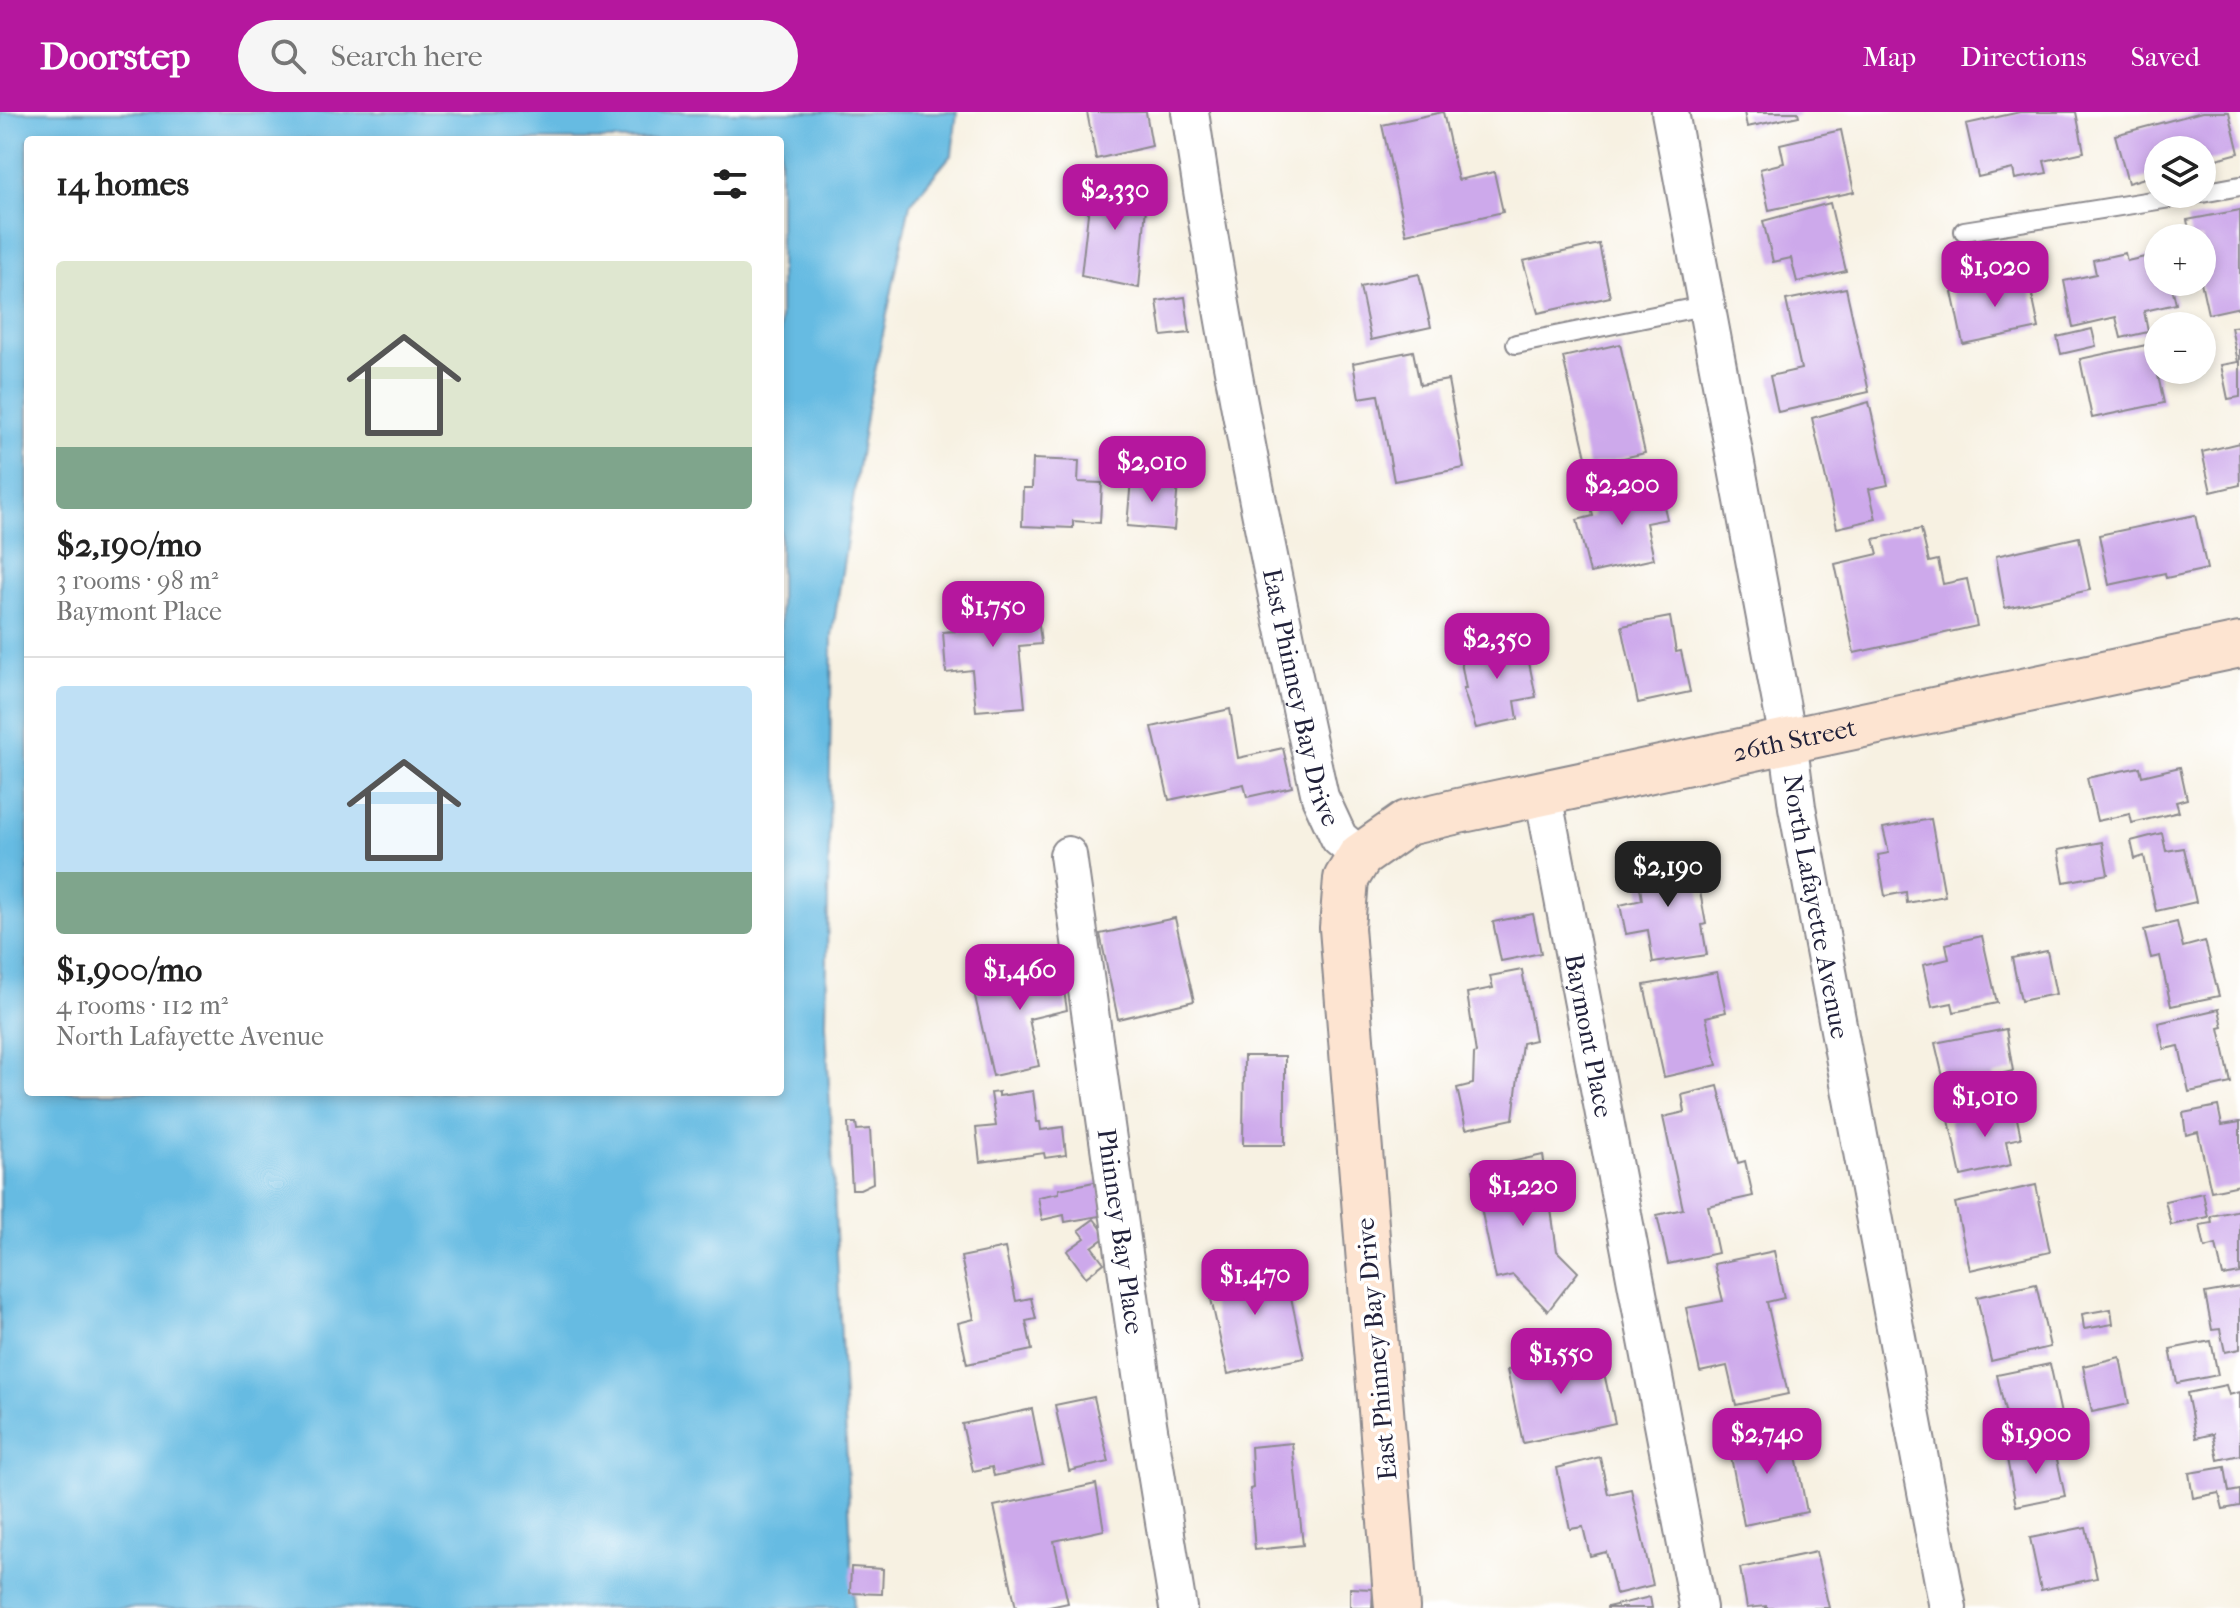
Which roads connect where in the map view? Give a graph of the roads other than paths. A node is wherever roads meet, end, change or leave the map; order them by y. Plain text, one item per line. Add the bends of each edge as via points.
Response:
1 (1190, 112) edge
2 (1670, 112) edge
3 (2240, 186) edge
4 (2216, 190) edge
5 (2144, 202) edge
6 (1964, 231) dead end
7 (1708, 305) junction
8 (1516, 344) dead end
9 (2240, 645) edge
10 (1788, 740) junction
11 (1543, 794) junction
12 (1068, 855) dead end
13 (1360, 856) junction
14 (1178, 1608) edge
15 (1397, 1608) edge
16 (1698, 1608) edge
17 (1948, 1608) edge

1 - 13 street, East Phinney Bay Drive via 1212,265 1260,521 1320,797 1339,838
2 - 7 street, North Lafayette Avenue
3 - 4 lane
5 - 6 lane
7 - 8 lane
7 - 10 street, North Lafayette Avenue
9 - 10 street, 26th Street
10 - 11 street, 26th Street
10 - 17 street, North Lafayette Avenue
11 - 13 street, 26th Street via 1407,823
11 - 16 street, Baymont Place
12 - 14 street, Phinney Bay Place
13 - 15 street, East Phinney Bay Drive via 1346,879 1342,928

